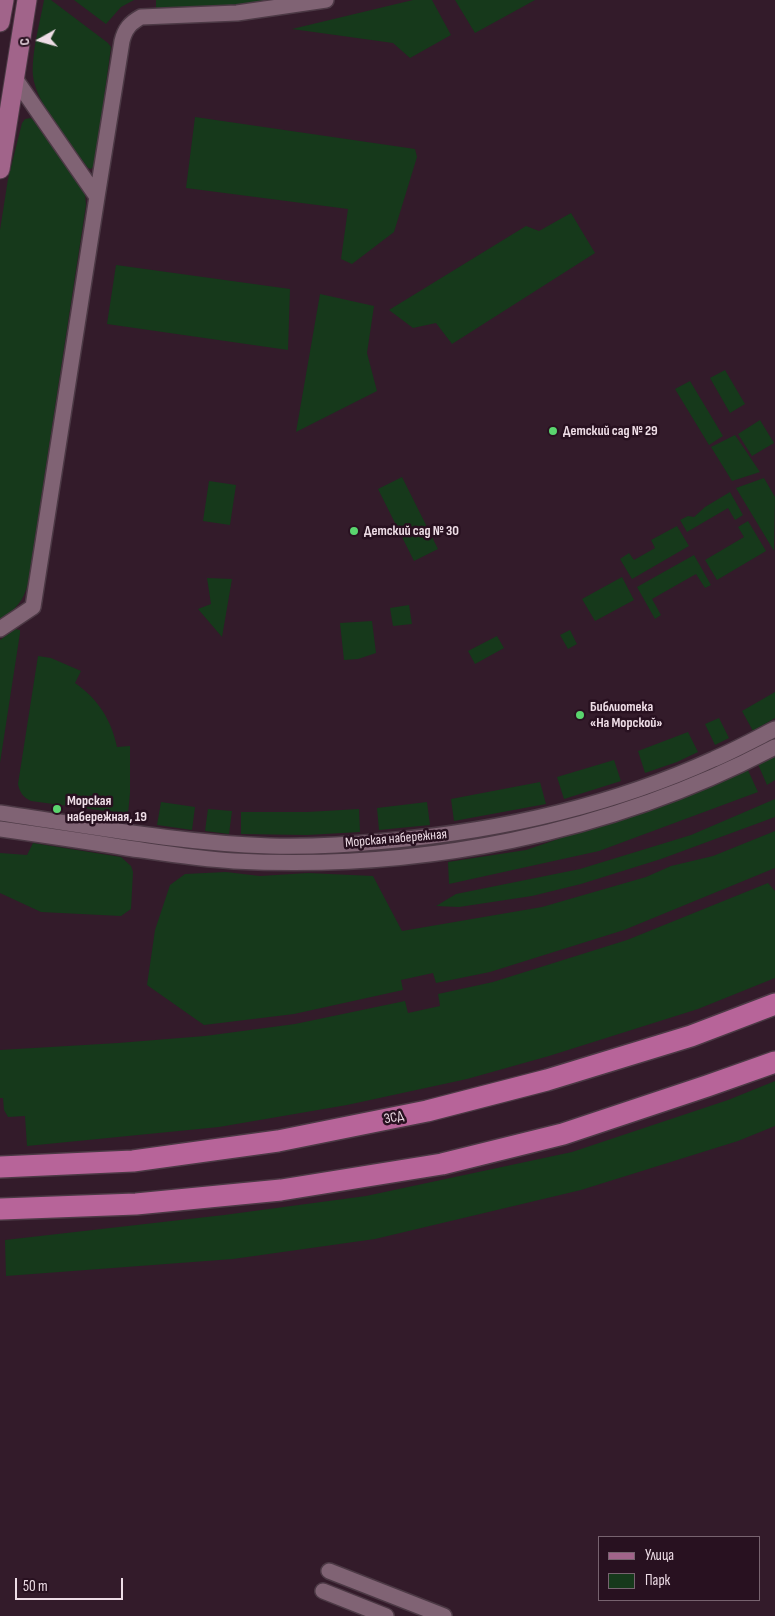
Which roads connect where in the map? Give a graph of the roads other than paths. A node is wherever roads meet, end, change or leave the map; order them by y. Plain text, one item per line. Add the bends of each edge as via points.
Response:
1 (4, 0) edge
2 (27, 0) edge
3 (326, 0) edge
4 (0, 22) edge
5 (14, 76) junction
6 (0, 169) edge
7 (97, 197) junction
8 (0, 629) edge
9 (775, 728) edge
10 (775, 747) edge
11 (0, 813) edge
12 (0, 829) edge
13 (775, 1004) edge
14 (775, 1062) edge
15 (0, 1167) edge
16 (1, 1209) dead end
17 (329, 1571) dead end
18 (323, 1591) dead end
19 (386, 1616) edge
20 (444, 1616) edge

1 - 4 main road
2 - 5 main road
3 - 7 street via 237,13 141,17 130,23 120,51
5 - 6 main road
5 - 7 street
7 - 8 street via 33,607
9 - 11 street, Морская набережная via 715,759 593,803 511,824 420,838 308,846 235,844
10 - 12 street, Морская набережная via 676,792 588,821 502,842 417,855 308,863 233,861
13 - 15 highway, ЗСД via 677,1040 427,1112 278,1141 143,1160
14 - 16 highway via 563,1134 442,1164 281,1190 136,1204
17 - 20 street
18 - 19 street

